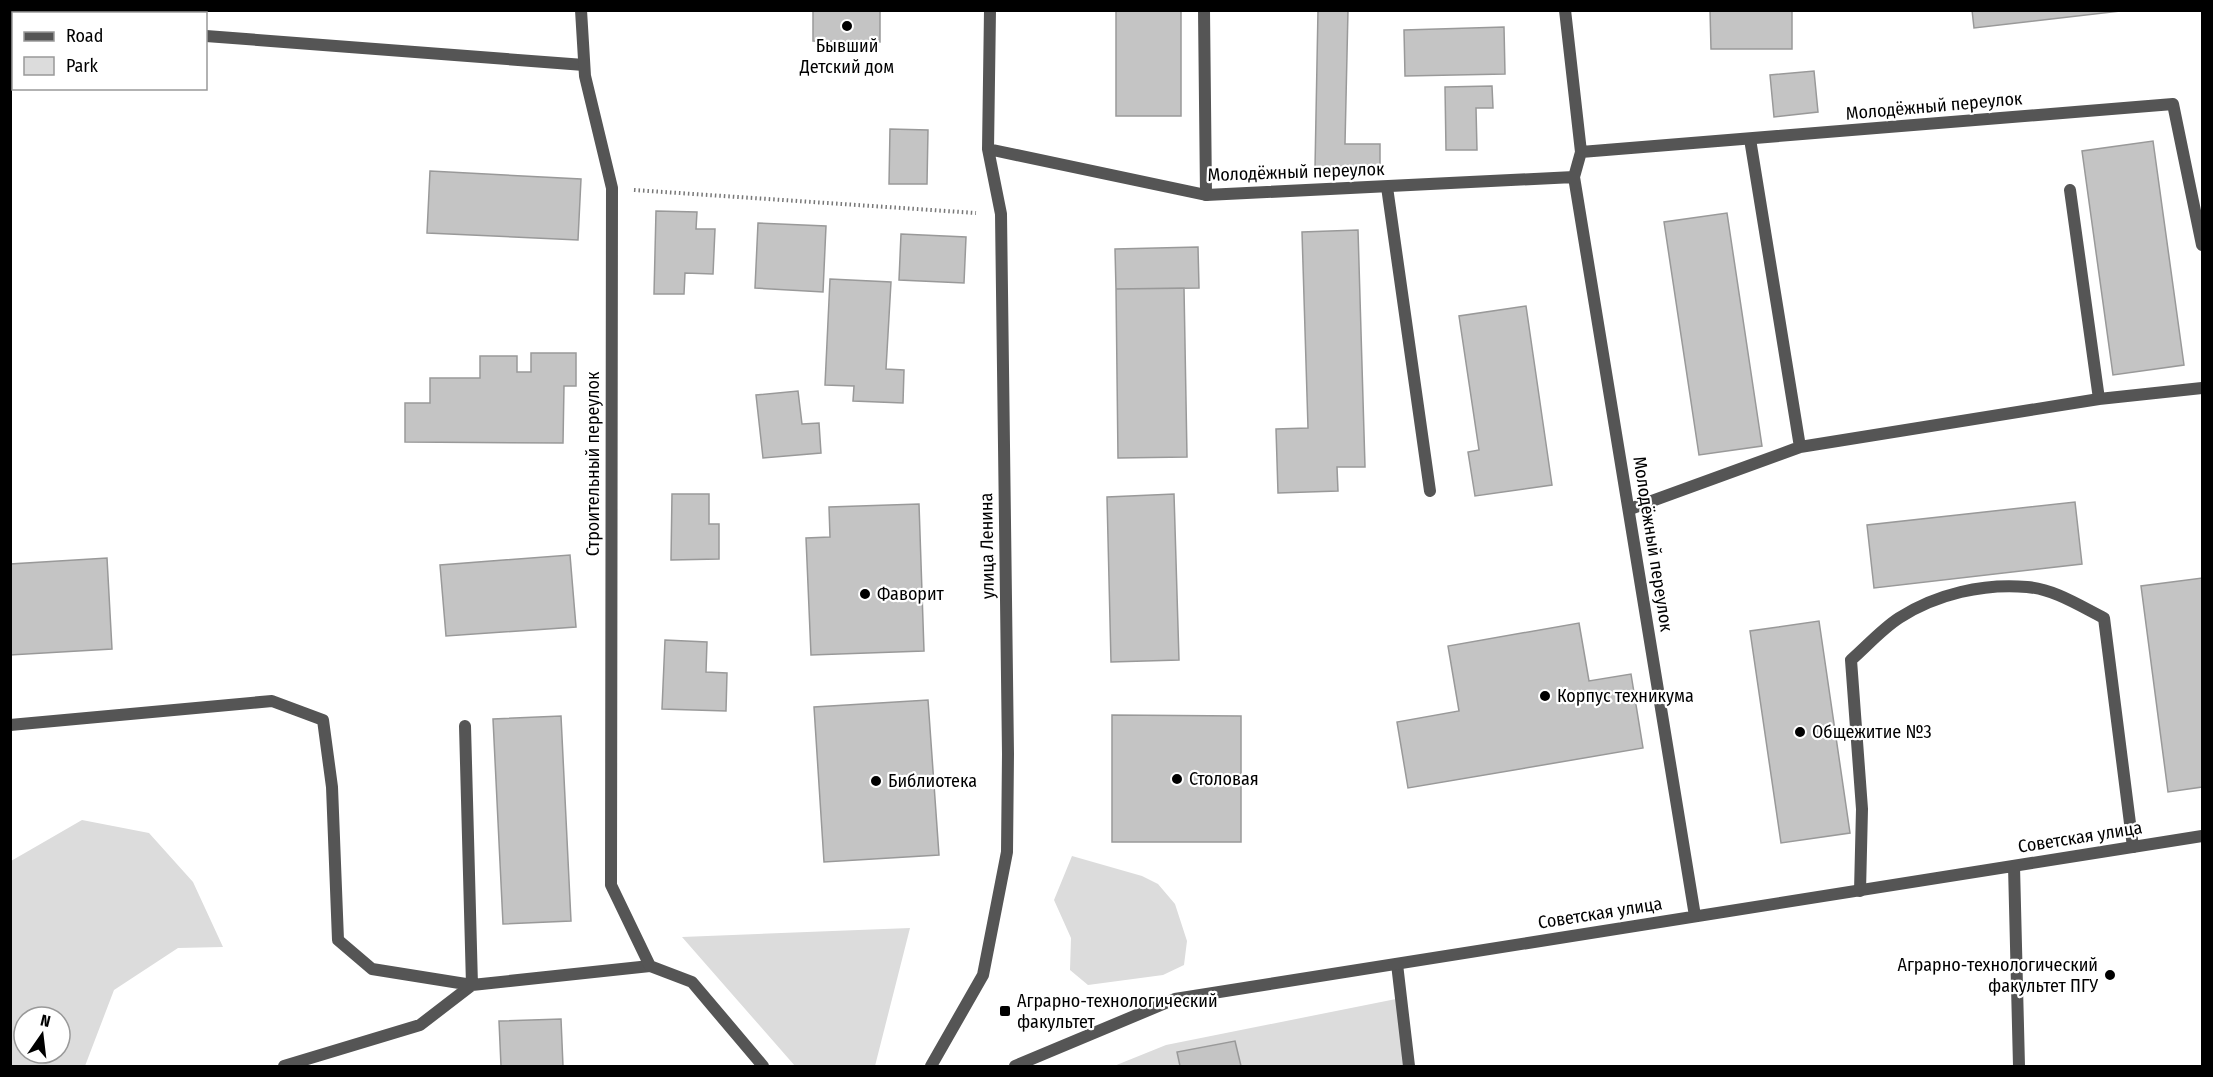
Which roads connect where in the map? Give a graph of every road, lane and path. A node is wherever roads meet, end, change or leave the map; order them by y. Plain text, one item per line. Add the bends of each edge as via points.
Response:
1 (581, 10) edge
2 (990, 10) edge
3 (1204, 10) edge
4 (1565, 10) edge
5 (207, 36) edge
6 (584, 65) junction
7 (1750, 139) junction
8 (988, 149) junction
9 (1581, 152) junction
10 (1574, 177) junction
11 (1387, 187) junction
12 (612, 188) junction
13 (2070, 190) dead end
14 (1206, 195) junction
15 (1001, 214) junction
16 (2202, 244) edge
17 (2202, 388) edge
18 (2099, 399) junction
19 (1800, 447) junction
20 (1430, 491) dead end
21 (1630, 509) junction
22 (10, 725) edge
23 (465, 726) dead end
24 (2202, 836) edge
25 (2133, 847) junction
26 (2014, 866) junction
27 (1860, 891) junction
28 (1695, 916) junction
29 (1397, 964) junction
30 (650, 966) junction
31 (472, 985) junction
32 (284, 1066) edge
33 (763, 1066) edge
34 (931, 1066) edge
35 (1015, 1066) edge
36 (1409, 1066) edge
37 (2019, 1066) edge

1 - 6 street, Строительный переулок
2 - 8 street, улица Ленина
3 - 14 street
4 - 9 street
5 - 6 street
6 - 12 street, Строительный переулок
7 - 9 street, Молодёжный переулок
7 - 16 street, Молодёжный переулок via 2173,104
7 - 19 street
8 - 14 street, Молодёжный переулок
8 - 15 street, улица Ленина
9 - 10 street, Молодёжный переулок
10 - 11 street, Молодёжный переулок
10 - 21 street, Молодёжный переулок
11 - 14 street, Молодёжный переулок
11 - 20 street
12 - 15 path
12 - 30 street, Строительный переулок via 610,885
13 - 18 street
15 - 34 street, улица Ленина via 1007,852 983,975
17 - 18 street
18 - 19 street
19 - 21 street
21 - 28 street, Молодёжный переулок
22 - 31 street via 272,701 322,720 332,787 338,940 372,969
23 - 31 street
24 - 25 street, Советская улица
25 - 26 street, Советская улица
25 - 27 street via 2104,618 2054,594 2028,587 1978,588 1945,596 1899,618 1851,660 1862,809
26 - 27 street, Советская улица
26 - 37 street
27 - 28 street, Советская улица
28 - 29 street, Советская улица
29 - 35 street, Советская улица via 1175,999
29 - 36 street
30 - 31 street
30 - 33 street via 692,982
31 - 32 street via 420,1025

